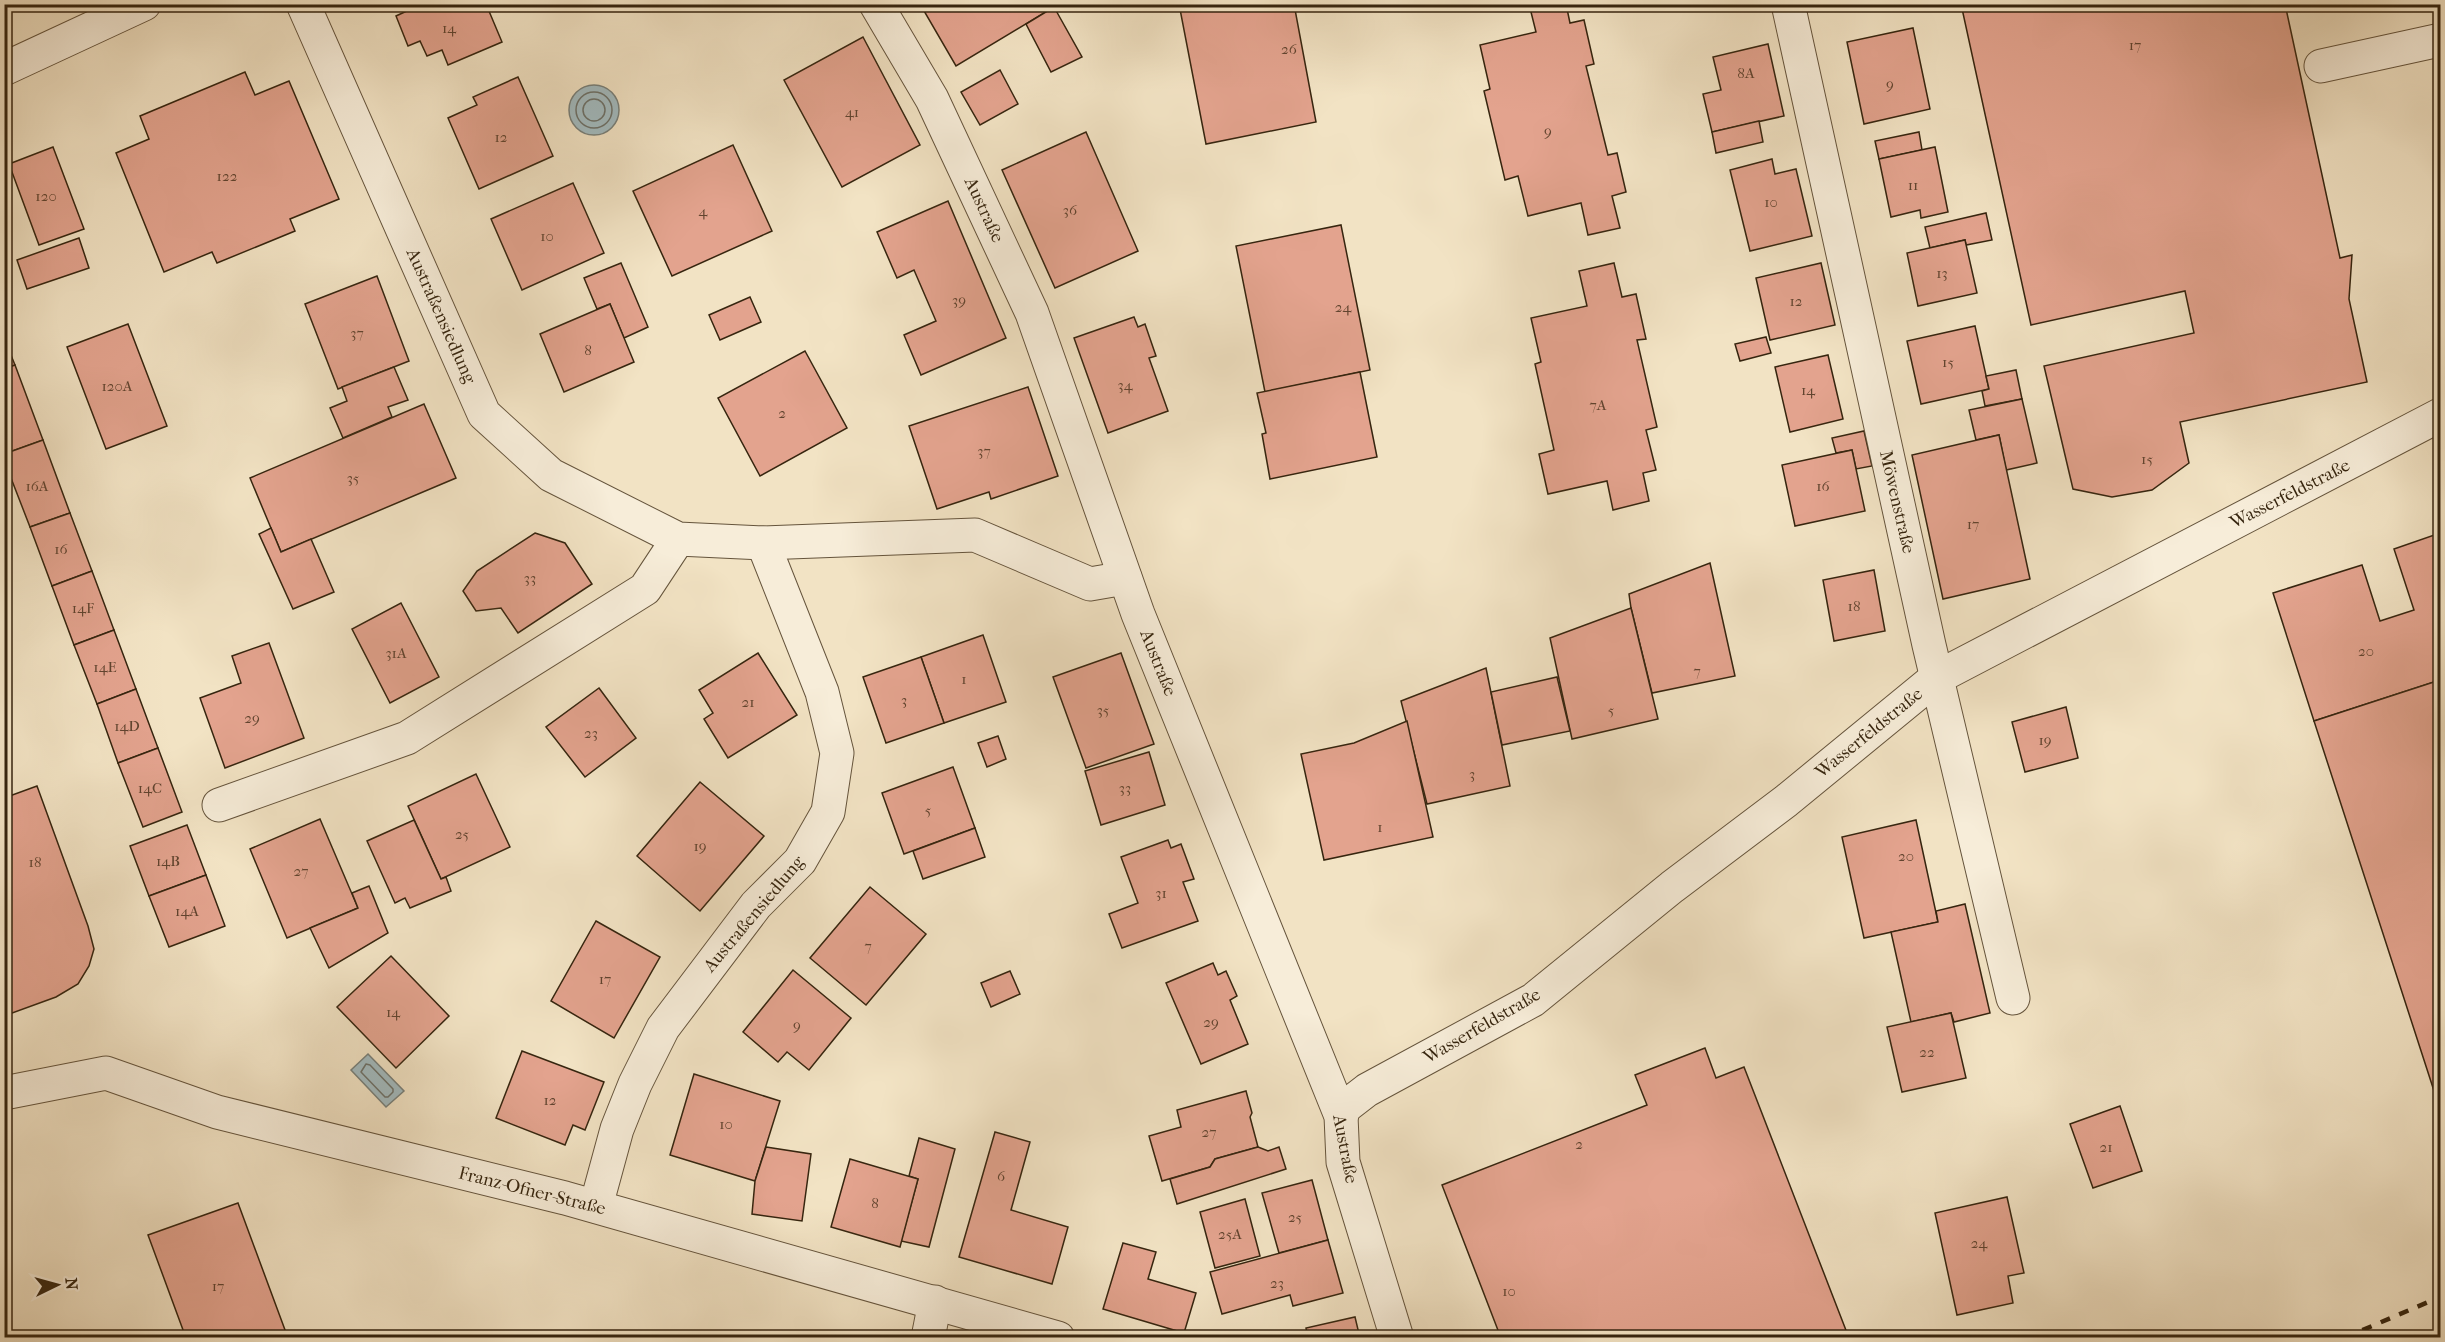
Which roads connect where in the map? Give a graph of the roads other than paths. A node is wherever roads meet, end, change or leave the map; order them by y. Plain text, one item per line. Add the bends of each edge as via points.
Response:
1 (144, 4) edge
2 (303, 4) edge
3 (876, 4) edge
4 (1788, 4) edge
5 (2440, 40) edge
6 (2321, 66) dead end
7 (4, 69) edge
8 (2440, 415) edge
9 (678, 538) junction
10 (763, 543) junction
11 (1125, 578) junction
12 (1936, 678) junction
13 (219, 806) dead end
14 (2013, 998) dead end
15 (4, 1093) edge
16 (1341, 1116) junction
17 (596, 1206) junction
18 (935, 1302) junction
19 (928, 1338) edge
20 (1058, 1338) edge
21 (1397, 1338) edge

1 - 7 street
2 - 9 street, Austraßensiedlung via 484,414 550,475
3 - 11 street, Austraße via 932,99 1032,314
4 - 12 street, Möwenstraße
5 - 6 street
8 - 12 street, Wasserfeldstraße
9 - 10 street, Austraßensiedlung
9 - 13 street via 645,589 407,738
10 - 11 street, Austraßensiedlung via 975,535 1090,584
10 - 17 street, Austraßensiedlung via 822,692 837,753 828,812 800,861 756,905 663,1028 617,1129
11 - 16 street, Austraße
12 - 14 street, Möwenstraße
12 - 16 street, Wasserfeldstraße via 1533,1000 1367,1090 1345,1107
15 - 17 street, Franz-Ofner-Straße via 106,1073 217,1112
16 - 21 street, Austraße via 1343,1162
17 - 18 street, Franz-Ofner-Straße
18 - 19 street
18 - 20 street, Franz-Ofner-Straße

